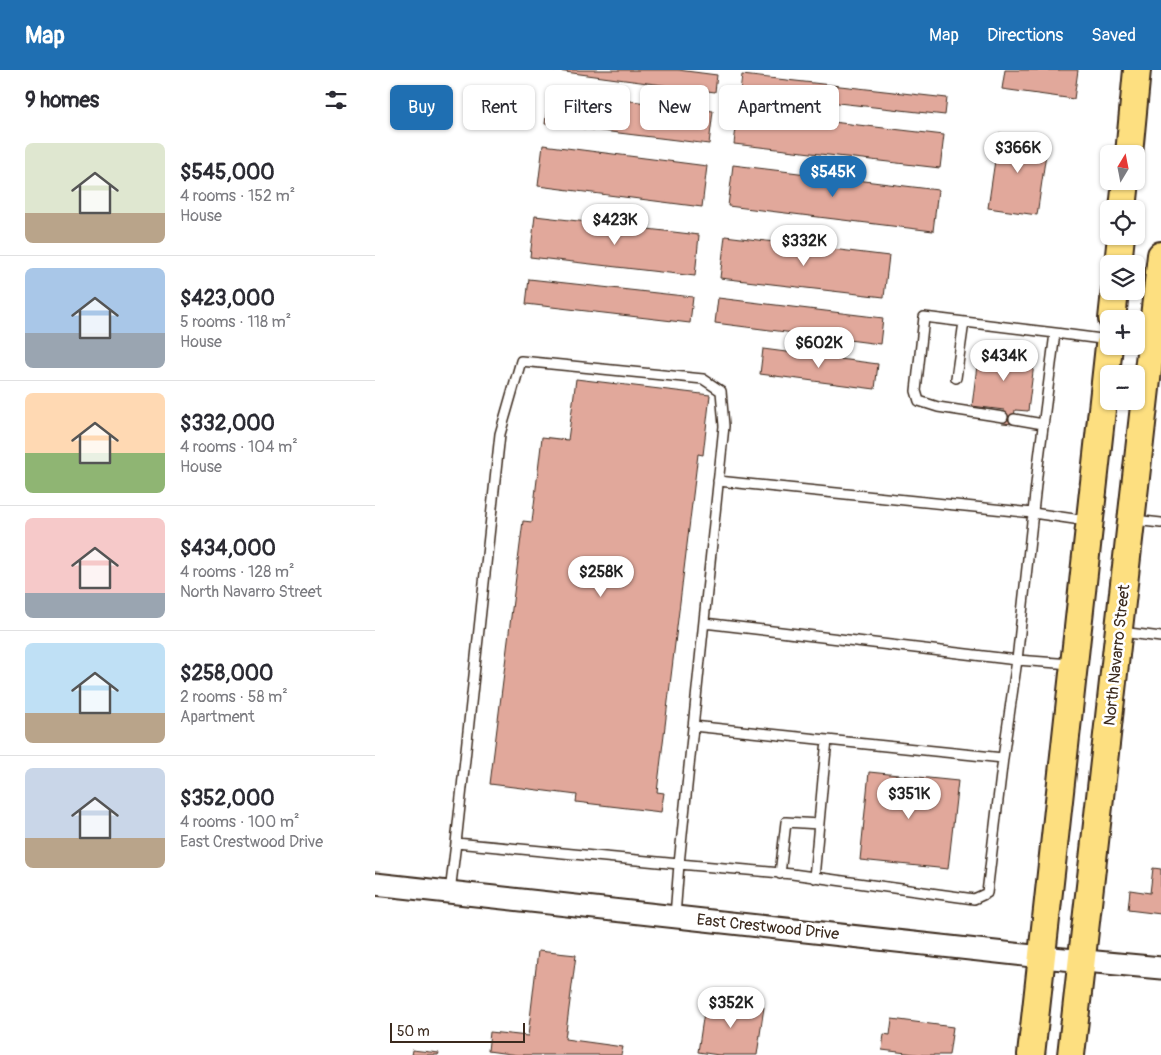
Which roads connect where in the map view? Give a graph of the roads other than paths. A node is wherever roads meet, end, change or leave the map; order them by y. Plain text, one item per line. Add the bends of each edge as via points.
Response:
1 (1137, 70) edge
2 (1130, 145) edge
3 (1161, 255) edge
4 (964, 322) junction
5 (1055, 333) junction
6 (1100, 339) edge
7 (1108, 355) edge
8 (955, 378) dead end
9 (1003, 417) dead end
10 (1014, 419) dead end
11 (1043, 424) junction
12 (718, 481) junction
13 (1033, 513) junction
14 (1131, 520) junction
15 (1090, 521) junction
16 (1161, 523) edge
17 (704, 623) junction
18 (1118, 632) junction
19 (1161, 636) edge
20 (1017, 660) junction
21 (1074, 664) junction
22 (693, 726) junction
23 (827, 740) junction
24 (1003, 758) junction
25 (819, 824) junction
26 (457, 843) junction
27 (679, 864) junction
28 (780, 874) junction
29 (814, 878) junction
30 (375, 884) edge
31 (450, 892) junction
32 (675, 916) junction
33 (1042, 957) junction
34 (1081, 960) junction
35 (1161, 968) edge
36 (1031, 1055) edge
37 (1071, 1055) edge

1 - 2 main road
3 - 14 main road, North Navarro Street
4 - 5 lane
4 - 8 lane
4 - 9 lane via 924,317 916,391 919,401
5 - 6 lane
5 - 11 lane
7 - 15 main road
10 - 11 lane
11 - 13 lane
12 - 13 lane
12 - 17 lane
12 - 26 lane via 724,426 721,391 703,379 521,361 500,434
13 - 15 lane
13 - 20 lane
14 - 16 lane
14 - 18 main road, North Navarro Street
15 - 21 main road
17 - 20 lane
17 - 22 lane
18 - 19 lane
18 - 34 main road, North Navarro Street
20 - 21 lane
20 - 24 lane
21 - 33 main road
22 - 23 lane
22 - 27 lane
23 - 24 lane
23 - 25 lane
24 - 29 lane via 987,893 974,899
25 - 28 lane via 786,822
25 - 29 lane
26 - 27 lane
26 - 31 lane
27 - 28 lane
27 - 32 lane
28 - 29 lane
30 - 31 street, East Crestwood Drive
31 - 32 street, East Crestwood Drive
32 - 33 street, East Crestwood Drive
33 - 34 street, East Crestwood Drive
33 - 36 main road
34 - 35 street, East Crestwood Drive
34 - 37 main road, North Navarro Street

